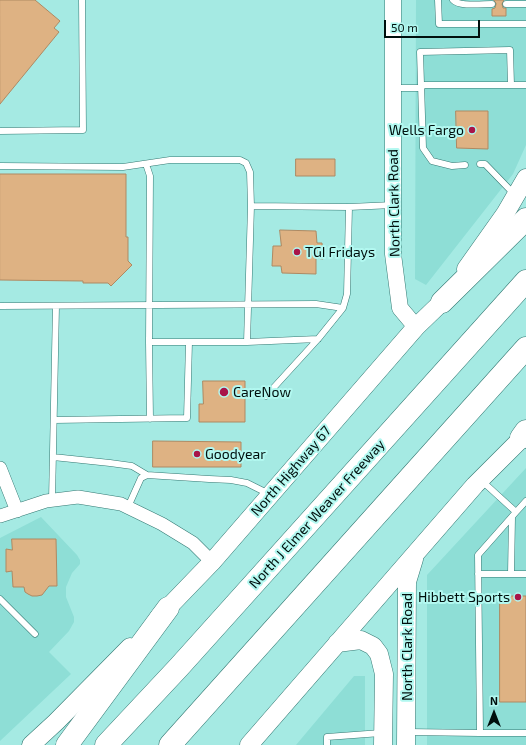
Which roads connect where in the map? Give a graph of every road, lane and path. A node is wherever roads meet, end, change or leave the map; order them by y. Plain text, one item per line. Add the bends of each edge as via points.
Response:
1 (82, 0) edge
2 (393, 0) edge
3 (438, 0) edge
4 (453, 0) edge
5 (492, 4) dead end
6 (506, 4) dead end
7 (526, 4) edge
8 (526, 24) edge
9 (511, 85) junction
10 (526, 85) edge
11 (393, 88) junction
12 (420, 88) junction
13 (0, 131) edge
14 (146, 164) junction
15 (480, 164) dead end
16 (465, 165) dead end
17 (0, 166) edge
18 (526, 178) edge
19 (516, 195) junction
20 (393, 205) junction
21 (251, 206) junction
22 (349, 207) junction
23 (526, 219) edge
24 (526, 281) edge
25 (442, 302) junction
26 (249, 304) junction
27 (150, 305) junction
28 (0, 306) edge
29 (56, 306) junction
30 (343, 308) junction
31 (416, 327) junction
32 (318, 339) junction
33 (149, 342) junction
34 (188, 342) junction
35 (248, 342) junction
36 (526, 348) edge
37 (266, 396) dead end
38 (150, 419) junction
39 (54, 420) junction
40 (524, 434) edge
41 (53, 457) junction
42 (0, 468) edge
43 (147, 475) junction
44 (481, 480) junction
45 (270, 495) junction
46 (52, 500) junction
47 (526, 501) edge
48 (128, 507) junction
49 (17, 510) junction
50 (514, 514) junction
51 (0, 516) edge
52 (417, 551) junction
53 (212, 562) junction
54 (478, 574) junction
55 (511, 574) junction
56 (526, 574) edge
57 (0, 599) edge
58 (168, 608) junction
59 (35, 634) dead end
60 (337, 643) junction
61 (480, 733) junction
62 (526, 733) edge
63 (406, 738) edge
64 (383, 739) edge
65 (31, 745) edge
66 (67, 745) edge
67 (106, 745) edge
68 (170, 745) edge
69 (249, 745) edge
70 (326, 745) edge

1 - 13 lane via 83,130
2 - 11 street, North Clark Road
3 - 8 lane via 439,24
4 - 5 lane via 461,4
6 - 7 lane
9 - 10 lane
9 - 12 lane via 424,85
9 - 12 lane via 510,50 420,52
11 - 12 lane
11 - 20 street, North Clark Road
12 - 16 lane via 423,148 432,161 452,166
14 - 17 lane via 123,167
14 - 21 lane via 170,160 240,160 246,164 250,172
14 - 27 lane via 150,176
15 - 19 lane via 485,164
18 - 19 main road, North Highway 67
19 - 25 main road, North Highway 67
20 - 22 lane
20 - 31 street, North Clark Road via 393,254 400,308
21 - 22 lane
21 - 26 lane
22 - 30 lane via 347,294
23 - 25 highway
24 - 67 highway, North J Elmer Weaver Freeway via 185,661
25 - 31 main road, North Highway 67
26 - 27 lane
26 - 30 lane via 316,304
26 - 35 lane
27 - 29 lane
27 - 33 lane
28 - 29 lane
29 - 39 lane
30 - 32 lane
31 - 45 main road, North Highway 67
32 - 35 lane
32 - 37 lane
33 - 34 lane
33 - 38 lane
34 - 35 lane
34 - 38 lane via 187,418
36 - 68 highway
38 - 39 lane
39 - 41 lane
40 - 44 main road
41 - 43 lane via 132,466
41 - 46 lane
42 - 49 street
43 - 45 lane via 231,480 247,483
43 - 48 lane via 141,478
44 - 50 lane
44 - 52 main road
45 - 53 main road, North Highway 67
46 - 48 street via 78,497
46 - 49 street
47 - 50 lane
48 - 53 street via 193,543
49 - 51 street
50 - 54 lane via 478,555
50 - 55 lane
52 - 60 main road
52 - 63 main road, North Clark Road via 407,582
53 - 58 main road, North Highway 67
54 - 55 lane
54 - 61 lane
55 - 56 lane
57 - 59 lane
58 - 65 main road, North Highway 67
58 - 66 highway
60 - 64 main road, North Clark Road via 361,640 373,646 379,654 384,674
60 - 69 main road
61 - 62 lane
61 - 63 lane
63 - 64 main road
64 - 70 lane via 327,737

